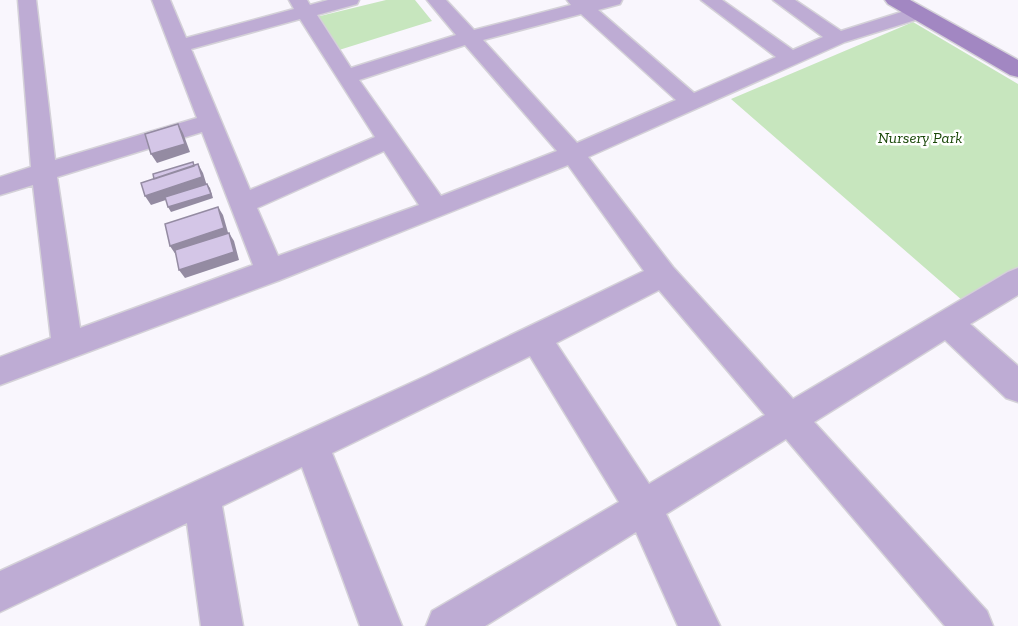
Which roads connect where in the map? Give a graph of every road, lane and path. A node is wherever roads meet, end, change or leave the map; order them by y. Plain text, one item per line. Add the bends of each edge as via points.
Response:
1 (27, 0) edge
2 (161, 0) edge
3 (350, 0) edge
4 (436, 0) edge
5 (613, 0) edge
6 (710, 0) edge
7 (782, 0) edge
8 (895, 0) edge
9 (581, 4) edge
10 (302, 6) edge
11 (921, 6) edge
12 (470, 37) junction
13 (838, 38) junction
14 (179, 46) junction
15 (1018, 52) edge
16 (792, 58) junction
17 (1018, 70) edge
18 (346, 77) junction
19 (692, 103) junction
20 (208, 122) junction
21 (389, 140) junction
22 (573, 154) junction
23 (44, 172) junction
24 (0, 186) edge
25 (241, 204) junction
26 (436, 209) junction
27 (270, 272) junction
28 (663, 275) junction
29 (1018, 280) edge
30 (947, 323) junction
31 (535, 337) junction
32 (68, 348) junction
33 (0, 371) edge
34 (1018, 387) edge
35 (789, 419) junction
36 (312, 446) junction
37 (202, 497) junction
38 (643, 507) junction
39 (0, 592) edge
40 (222, 626) edge
41 (381, 626) edge
42 (447, 626) edge
43 (699, 626) edge
44 (972, 626) edge

1 - 23 street
2 - 14 street
3 - 10 street
4 - 12 street
5 - 9 street
6 - 16 street
7 - 13 street
8 - 11 main road
9 - 12 street
9 - 19 street
10 - 14 street
10 - 18 street
11 - 13 street
11 - 15 main road
11 - 17 main road
12 - 18 street
12 - 22 street
13 - 16 street
14 - 20 street
16 - 19 street
18 - 21 street
19 - 22 street
20 - 23 street
20 - 25 street
21 - 25 street
21 - 26 street
22 - 26 street
22 - 28 street
23 - 24 street
23 - 32 street
25 - 27 street
26 - 27 street
27 - 32 street
28 - 31 street
28 - 35 street
29 - 30 street
30 - 34 street
30 - 35 street
31 - 36 street
31 - 38 street
32 - 33 street
35 - 38 street
35 - 44 street
36 - 37 street
36 - 41 street
37 - 39 street
37 - 40 street
38 - 42 street
38 - 43 street

